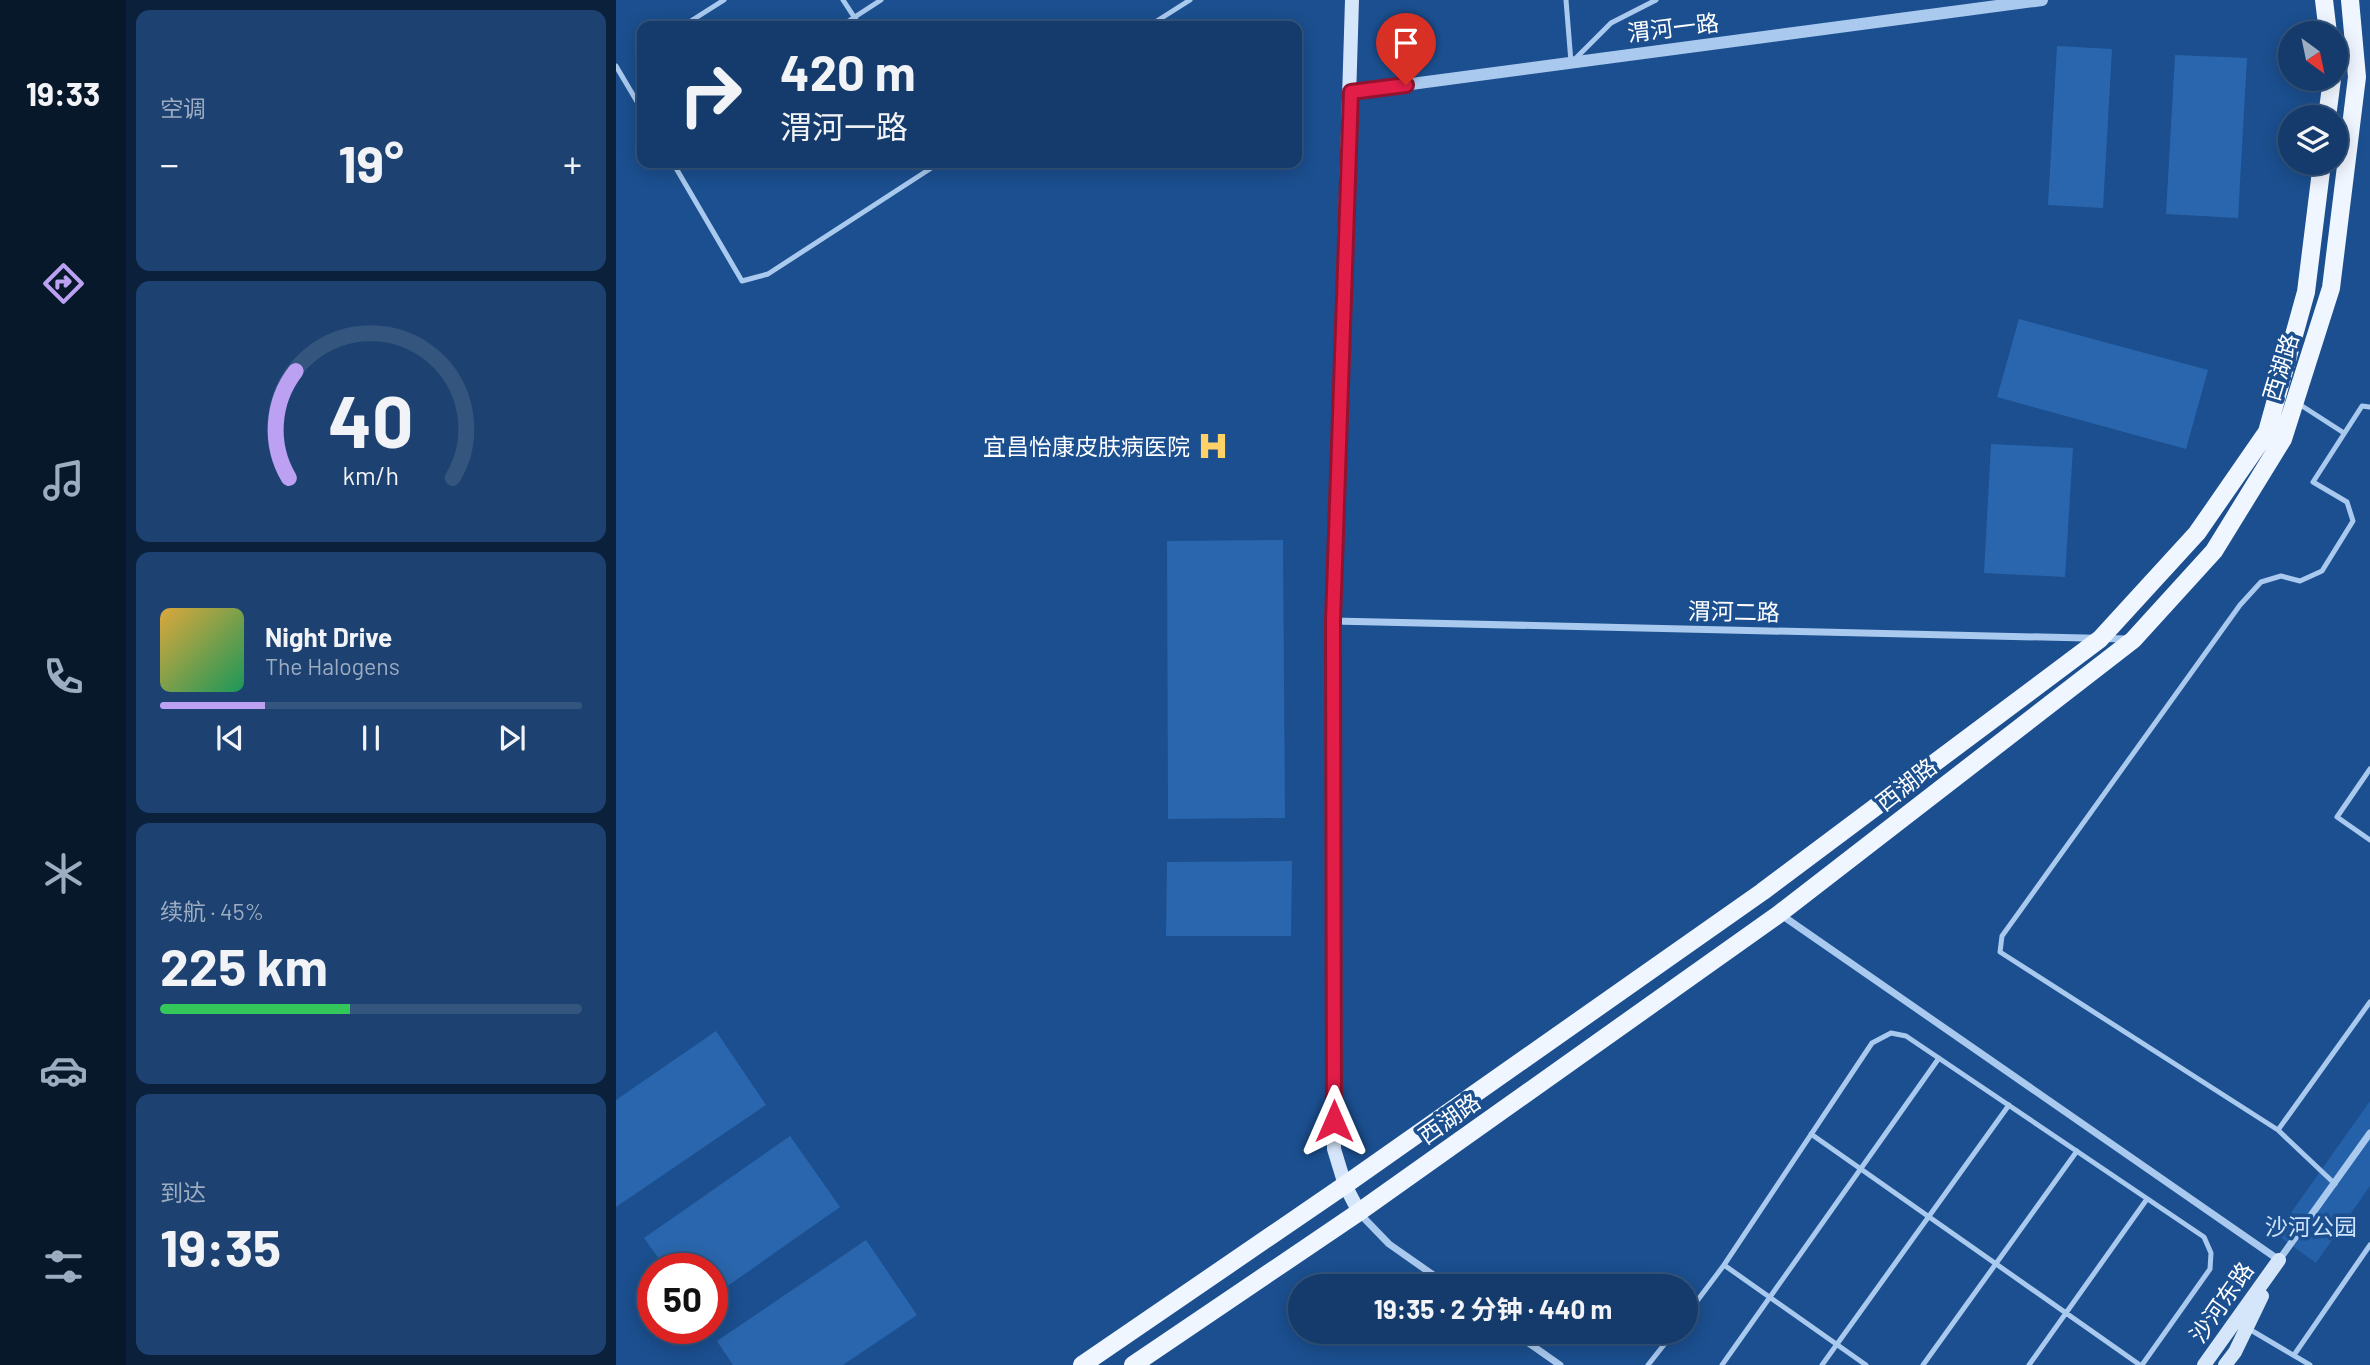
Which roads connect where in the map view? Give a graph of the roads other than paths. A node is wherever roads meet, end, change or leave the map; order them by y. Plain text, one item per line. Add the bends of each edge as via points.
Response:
1 (724, 0) edge
2 (843, 0) edge
3 (881, 0) edge
4 (1189, 0) edge
5 (1352, 0) edge
6 (1566, 0) edge
7 (1656, 0) edge
8 (2042, 0) edge
9 (2324, 0) edge
10 (2350, 0) edge
11 (854, 17) junction
12 (691, 21) edge
13 (848, 21) edge
14 (857, 21) edge
15 (1157, 21) edge
16 (2327, 21) edge
17 (1572, 62) junction
18 (616, 66) edge
19 (1351, 92) junction
20 (637, 102) edge
21 (676, 168) edge
22 (931, 168) edge
23 (2321, 175) edge
24 (2279, 391) junction
25 (2295, 402) junction
26 (2370, 407) edge
27 (2344, 433) junction
28 (1333, 621) junction
29 (2100, 639) junction
30 (2133, 640) junction
31 (2370, 769) edge
32 (2370, 840) edge
33 (1779, 914) junction
34 (2370, 1002) edge
35 (1939, 1058) junction
36 (2009, 1105) junction
37 (2278, 1130) junction
38 (1811, 1133) junction
39 (2370, 1133) edge
40 (2077, 1151) junction
41 (1860, 1168) junction
42 (2335, 1184) junction
43 (1345, 1185) junction
44 (2147, 1199) junction
45 (1359, 1212) junction
46 (1928, 1216) junction
47 (2370, 1245) edge
48 (2279, 1260) junction
49 (1996, 1264) junction
50 (1724, 1265) junction
51 (1432, 1274) edge
52 (1770, 1297) junction
53 (1698, 1300) edge
54 (2066, 1313) junction
55 (2247, 1327) junction
56 (1530, 1344) edge
57 (1665, 1344) edge
58 (1836, 1344) junction
59 (2294, 1356) junction
60 (1082, 1365) edge
61 (1133, 1365) edge
62 (1560, 1365) edge
63 (1648, 1365) edge
64 (1722, 1365) edge
65 (1822, 1365) edge
66 (1866, 1365) edge
67 (1923, 1365) edge
68 (2029, 1365) edge
69 (2141, 1365) edge
70 (2204, 1365) edge
71 (2225, 1365) edge
72 (2310, 1365) edge

1 - 12 lane
2 - 11 lane
3 - 11 lane
4 - 15 lane
5 - 19 main road
6 - 17 lane
7 - 17 lane via 1611,23
8 - 17 street, 渭河一路
9 - 16 main road
10 - 25 main road, 西湖路 via 2357,77 2330,288
11 - 13 lane
11 - 14 lane
17 - 19 street, 渭河一路
18 - 20 lane
19 - 28 main road
21 - 22 lane via 743,281 768,274
23 - 24 main road, 西湖路 via 2306,292
24 - 25 lane
24 - 29 main road, 西湖路 via 2267,432 2197,533
25 - 27 lane
25 - 30 main road, 西湖路 via 2283,439 2214,551
26 - 27 lane via 2362,406
27 - 37 lane via 2313,482 2347,502 2353,521 2322,571 2300,581 2281,576 2261,582 2240,605 2002,936 2000,952
28 - 29 street, 渭河二路
28 - 43 main road via 1334,1149
29 - 30 street, 渭河二路
29 - 43 main road, 西湖路 via 1762,892
30 - 33 main road, 西湖路
31 - 32 lane via 2337,817
33 - 45 main road, 西湖路
33 - 48 street
34 - 37 lane
35 - 36 lane
35 - 38 lane via 1906,1036 1891,1033 1872,1043
35 - 41 lane
36 - 40 lane
36 - 46 lane
37 - 42 lane
38 - 41 lane
38 - 50 lane
39 - 42 street
40 - 44 lane
40 - 49 lane
41 - 46 lane
41 - 52 lane
42 - 48 street
43 - 45 main road
43 - 60 main road, 西湖路
44 - 54 lane
44 - 69 lane via 2204,1237 2211,1252 2210,1269
45 - 51 street via 1389,1244
45 - 61 main road, 西湖路
46 - 49 lane
46 - 58 lane
47 - 59 lane
48 - 55 main road, 沙河东路
48 - 70 main road, 沙河东路
49 - 54 lane
49 - 67 lane
50 - 52 lane
50 - 53 lane
52 - 58 lane
52 - 64 lane
54 - 68 lane
54 - 69 lane
55 - 59 lane
55 - 71 main road, 沙河东路
56 - 62 street
57 - 63 lane
58 - 65 lane
58 - 66 lane
59 - 72 lane

